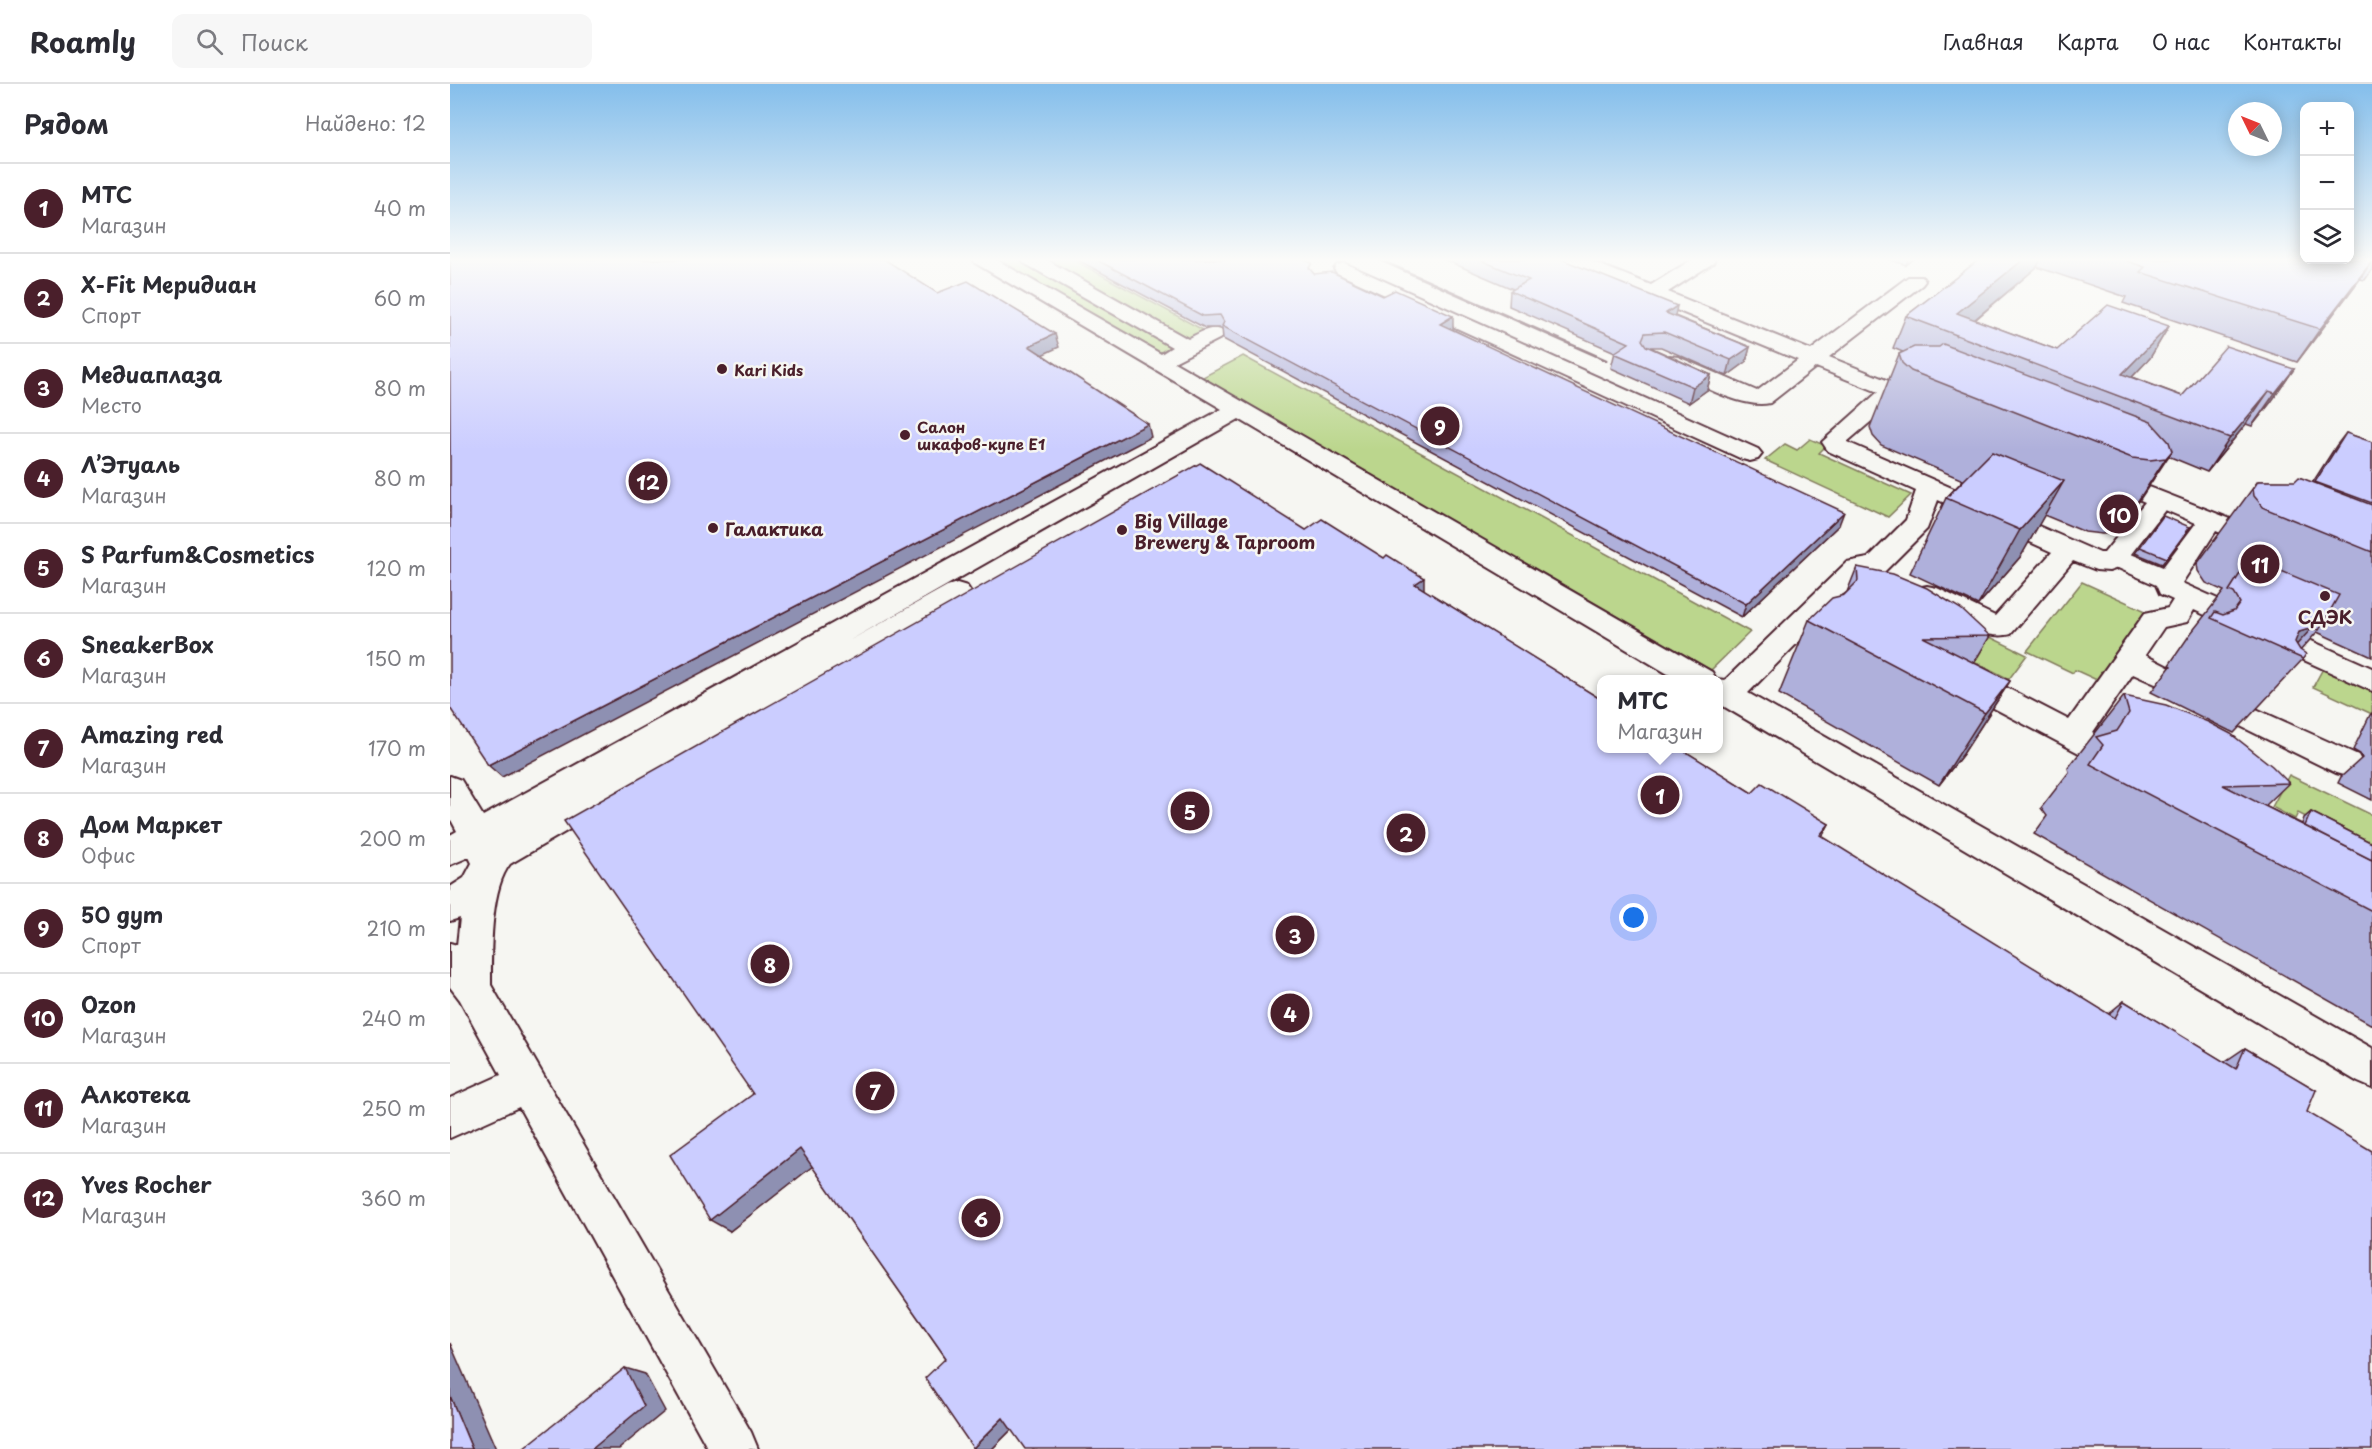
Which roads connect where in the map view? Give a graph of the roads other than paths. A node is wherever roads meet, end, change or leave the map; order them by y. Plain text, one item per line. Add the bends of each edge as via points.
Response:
1 (1091, 323) edge
2 (1145, 323) edge
3 (1452, 323) edge
4 (1727, 323) edge
5 (1860, 323) edge
6 (1214, 334) dead end
7 (1188, 347) junction
8 (1652, 354) edge
9 (1814, 358) junction
10 (1159, 362) junction
11 (1893, 390) junction
12 (1947, 412) edge
13 (1247, 415) junction
14 (1750, 454) dead end
15 (2086, 469) edge
16 (1929, 488) junction
17 (2160, 499) junction
18 (2211, 520) junction
19 (2068, 549) junction
20 (2286, 550) edge
21 (2115, 557) junction
22 (1890, 577) junction
23 (2178, 589) junction
24 (1819, 605) junction
25 (1883, 638) edge
26 (2128, 659) junction
27 (1936, 665) edge
28 (1694, 675) edge
29 (2162, 676) dead end
30 (2372, 680) edge
31 (1723, 682) edge
32 (1723, 692) edge
33 (2245, 715) dead end
34 (2074, 736) junction
35 (2347, 764) dead end
36 (2146, 774) edge
37 (450, 789) edge
38 (472, 857) edge
39 (450, 906) edge
40 (461, 974) edge
41 (2372, 1069) edge
42 (527, 1083) junction
43 (450, 1118) edge
44 (734, 1449) edge

1 - 10 street
2 - 7 street
3 - 14 street
4 - 9 street
5 - 9 street
6 - 7 street
7 - 10 street
8 - 9 street via 1750,397 1762,398
9 - 11 street
10 - 13 street
11 - 12 street
11 - 16 street via 1834,442 1841,449
13 - 28 street
13 - 38 street via 498,854
15 - 17 street
16 - 19 street
16 - 22 street via 1918,523
17 - 18 street via 2179,519
17 - 21 street
18 - 20 street
18 - 23 street
19 - 21 street via 2102,563
19 - 22 street via 2001,627 1989,625
21 - 23 street
22 - 24 street via 1866,566 1856,568
23 - 26 street via 2177,615 2156,620
23 - 30 street
24 - 25 street
24 - 31 street
26 - 29 street
26 - 34 street
27 - 34 street
32 - 41 street
33 - 35 street
34 - 36 street
37 - 38 street
38 - 39 street via 476,888
38 - 40 street via 477,908 473,944
40 - 42 street
42 - 43 street
42 - 44 street

